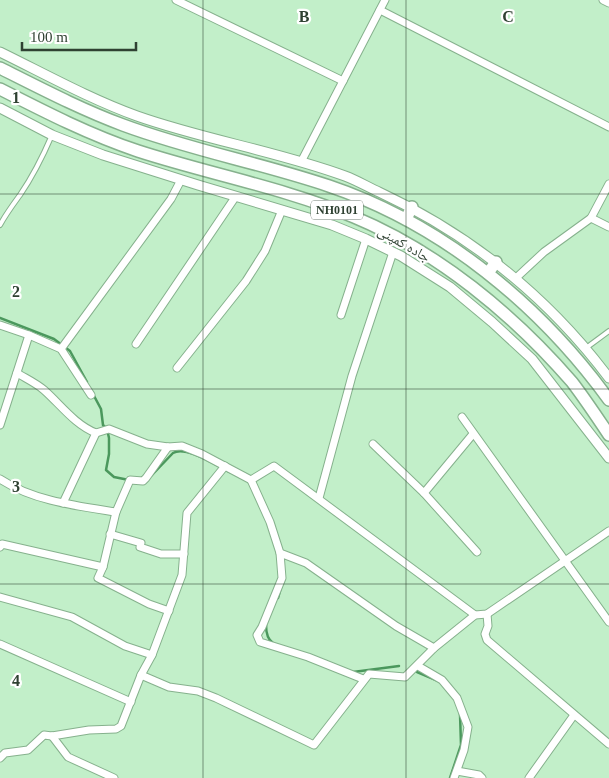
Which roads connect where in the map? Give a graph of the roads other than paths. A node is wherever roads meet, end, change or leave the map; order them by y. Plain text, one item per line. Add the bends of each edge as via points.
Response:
1 (176, 0) edge
2 (603, 0) edge
3 (381, 3) edge
4 (609, 3) edge
5 (0, 52) edge
6 (0, 68) edge
7 (344, 81) junction
8 (0, 89) edge
9 (0, 108) edge
10 (609, 127) edge
11 (52, 135) junction
12 (301, 162) junction
13 (181, 180) junction
14 (609, 184) edge
15 (236, 196) junction
16 (412, 207) junction
17 (282, 210) junction
18 (591, 218) junction
19 (406, 219) junction
20 (0, 225) edge
21 (609, 227) edge
22 (366, 239) junction
23 (393, 252) junction
24 (496, 262) junction
25 (488, 274) junction
26 (516, 278) junction
27 (341, 314) dead end
28 (0, 325) edge
29 (609, 331) edge
30 (29, 335) junction
31 (136, 344) dead end
32 (586, 348) junction
33 (61, 349) junction
34 (177, 368) dead end
35 (17, 373) junction
36 (609, 378) edge
37 (91, 395) dead end
38 (609, 400) edge
39 (462, 417) dead end
40 (0, 425) edge
41 (96, 434) junction
42 (473, 434) junction
43 (609, 435) edge
44 (374, 444) dead end
45 (168, 447) junction
46 (609, 458) edge
47 (225, 466) junction
48 (0, 479) edge
49 (251, 480) junction
50 (424, 493) junction
51 (319, 498) junction
52 (63, 503) junction
53 (116, 512) junction
54 (609, 531) edge
55 (110, 534) junction
56 (0, 546) edge
57 (477, 552) dead end
58 (280, 553) junction
59 (184, 554) junction
60 (565, 562) junction
61 (103, 567) junction
62 (0, 597) edge
63 (169, 611) junction
64 (487, 614) junction
65 (475, 615) junction
66 (609, 622) edge
67 (0, 644) edge
68 (434, 648) junction
69 (152, 655) junction
70 (418, 666) junction
71 (141, 675) junction
72 (363, 679) junction
73 (131, 702) junction
74 (574, 714) junction
75 (52, 736) junction
76 (609, 744) edge
77 (0, 758) edge
78 (456, 774) edge
79 (114, 778) edge
80 (482, 778) edge
81 (529, 778) edge

1 - 7 street
2 - 4 street
3 - 7 street
3 - 10 street
5 - 12 street via 137,116
6 - 19 highway, جاده کمپنی / NH0101 via 122,125 330,186
7 - 12 street
8 - 43 highway, جاده کمپنی / NH0101 via 57,119 106,139 319,203 404,241 496,306 572,383
9 - 11 street
11 - 13 street
11 - 20 lane via 41,161
12 - 16 street via 345,176
13 - 15 street
13 - 33 street via 171,199
14 - 18 street
15 - 17 street
15 - 31 street
16 - 19 highway
16 - 24 street
17 - 22 street
17 - 34 street via 266,251
18 - 21 street
18 - 26 street via 544,252
19 - 25 highway, جاده کمپنی / NH0101
22 - 23 street
22 - 27 street
23 - 46 street via 450,287 532,359
23 - 51 street via 352,376
24 - 25 highway
24 - 26 street
25 - 38 highway, جاده کمپنی / NH0101 via 557,336
26 - 32 street
28 - 30 street
29 - 32 lane
30 - 33 street
30 - 35 street
32 - 36 street
33 - 37 street
35 - 40 street
35 - 41 street via 42,388
39 - 42 street
41 - 45 street via 109,429 147,444
41 - 52 street
42 - 50 street
42 - 60 street
44 - 50 street
45 - 47 street via 182,446
45 - 53 street via 143,481 130,480
47 - 49 street
47 - 59 street via 187,513
48 - 52 street via 18,490
49 - 51 street via 274,466
49 - 58 street
50 - 57 street
51 - 65 street
52 - 53 street
53 - 55 street
54 - 60 street
55 - 59 street via 141,543 140,547 155,553
55 - 61 street
56 - 61 street
58 - 68 street via 306,563 396,626
58 - 72 street via 282,578 257,635 260,642
59 - 63 street via 182,575
60 - 64 street
60 - 66 street
61 - 63 street via 98,579
62 - 69 street via 72,618 125,646
63 - 69 street
64 - 65 street
64 - 74 street via 487,640
65 - 68 street
67 - 73 street
68 - 70 street
69 - 71 street
70 - 72 street via 405,678 369,674
70 - 78 street via 442,680 457,698 468,727
71 - 72 street via 169,688 198,690 314,746
71 - 73 street
73 - 75 street via 121,726 116,729
74 - 76 street
74 - 81 street
75 - 77 street via 44,735 28,750 5,753
75 - 79 street via 68,757
78 - 80 street via 479,775

